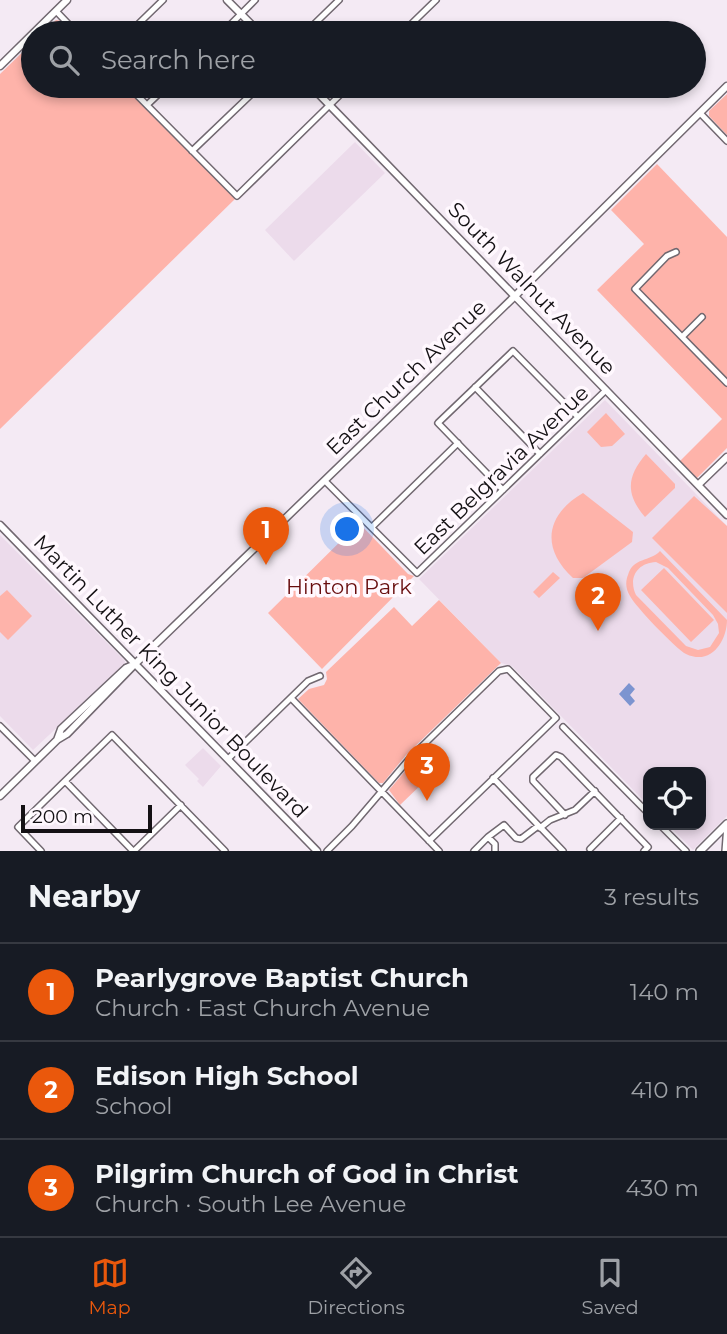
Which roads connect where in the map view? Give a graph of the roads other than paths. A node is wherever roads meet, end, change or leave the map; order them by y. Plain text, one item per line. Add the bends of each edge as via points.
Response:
1 (67, 0) edge
2 (163, 0) edge
3 (227, 0) edge
4 (255, 0) edge
5 (339, 0) edge
6 (436, 0) edge
7 (56, 11) junction
8 (241, 14) junction
9 (46, 21) edge
10 (66, 21) edge
11 (141, 21) edge
12 (234, 21) edge
13 (248, 21) edge
14 (317, 21) edge
15 (414, 21) edge
16 (21, 45) edge
17 (0, 66) edge
18 (727, 86) edge
19 (141, 98) edge
20 (155, 98) edge
21 (247, 98) edge
22 (323, 98) edge
23 (337, 98) edge
24 (148, 105) junction
25 (330, 105) junction
26 (699, 113) junction
27 (727, 141) edge
28 (192, 151) junction
29 (676, 252) dead end
30 (515, 296) junction
31 (702, 317) dead end
32 (682, 337) junction
33 (727, 383) edge
34 (475, 387) junction
35 (606, 390) junction
36 (578, 417) junction
37 (458, 443) junction
38 (540, 454) junction
39 (727, 457) edge
40 (325, 481) junction
41 (698, 485) junction
42 (503, 490) junction
43 (727, 515) edge
44 (0, 525) edge
45 (372, 527) junction
46 (135, 664) junction
47 (320, 676) dead end
48 (291, 698) junction
49 (0, 726) edge
50 (563, 727) dead end
51 (228, 759) junction
52 (35, 761) junction
53 (493, 778) junction
54 (65, 781) junction
55 (595, 791) junction
56 (382, 792) junction
57 (0, 796) edge
58 (181, 805) junction
59 (643, 808) edge
60 (565, 815) junction
61 (621, 818) junction
62 (727, 825) edge
63 (539, 827) junction
64 (665, 830) edge
65 (488, 836) junction
66 (429, 841) junction
67 (590, 849) dead end
68 (41, 851) edge
69 (134, 851) edge
70 (225, 851) edge
71 (317, 851) edge
72 (327, 851) edge
73 (439, 851) edge
74 (474, 851) edge
75 (495, 851) edge
76 (563, 851) edge
77 (644, 851) edge
78 (685, 851) edge
79 (700, 851) edge
80 (725, 851) edge

1 - 7 street
2 - 11 street
3 - 8 street
4 - 8 street
5 - 14 street
6 - 15 street
7 - 9 street
7 - 10 street
8 - 12 street
8 - 13 street
16 - 17 street
18 - 26 street, East Church Avenue
19 - 24 street
20 - 24 street
21 - 28 street
22 - 25 street, South Walnut Avenue
23 - 25 street
24 - 28 street
25 - 28 street via 237,196
25 - 30 street, South Walnut Avenue
26 - 27 street
26 - 30 street, East Church Avenue
29 - 32 street via 635,289
30 - 35 street, South Walnut Avenue
30 - 40 street, East Church Avenue
31 - 32 street
32 - 33 street
34 - 36 street via 513,351
34 - 37 street via 438,424
34 - 38 street
35 - 36 street, East Belgravia Avenue
35 - 41 street, South Walnut Avenue
36 - 38 street, East Belgravia Avenue
37 - 42 street
37 - 45 street
38 - 42 street, East Belgravia Avenue
39 - 41 street
40 - 45 street
40 - 46 street, East Church Avenue
41 - 43 street, South Walnut Avenue
42 - 45 street, East Belgravia Avenue via 417,573
44 - 46 street, Martin Luther King Junior Boulevard
46 - 51 street, Martin Luther King Junior Boulevard
46 - 52 street, East Church Avenue
47 - 48 street
48 - 51 street
48 - 56 street
49 - 52 street
50 - 59 street
51 - 71 street, Martin Luther King Junior Boulevard
52 - 57 street, East Church Avenue
53 - 56 street via 556,718 505,668 411,757
53 - 63 street
53 - 66 street
54 - 58 street via 112,735
54 - 68 street via 18,827
54 - 69 street
55 - 60 street
55 - 60 street via 556,755 533,781
55 - 61 street
56 - 66 street
56 - 72 street
58 - 69 street
58 - 70 street
60 - 63 street
61 - 67 street
61 - 77 street via 648,846
62 - 79 main road
62 - 80 street
63 - 65 street via 521,839 504,825
63 - 76 street
64 - 78 street
65 - 74 street
65 - 75 street
66 - 73 street

